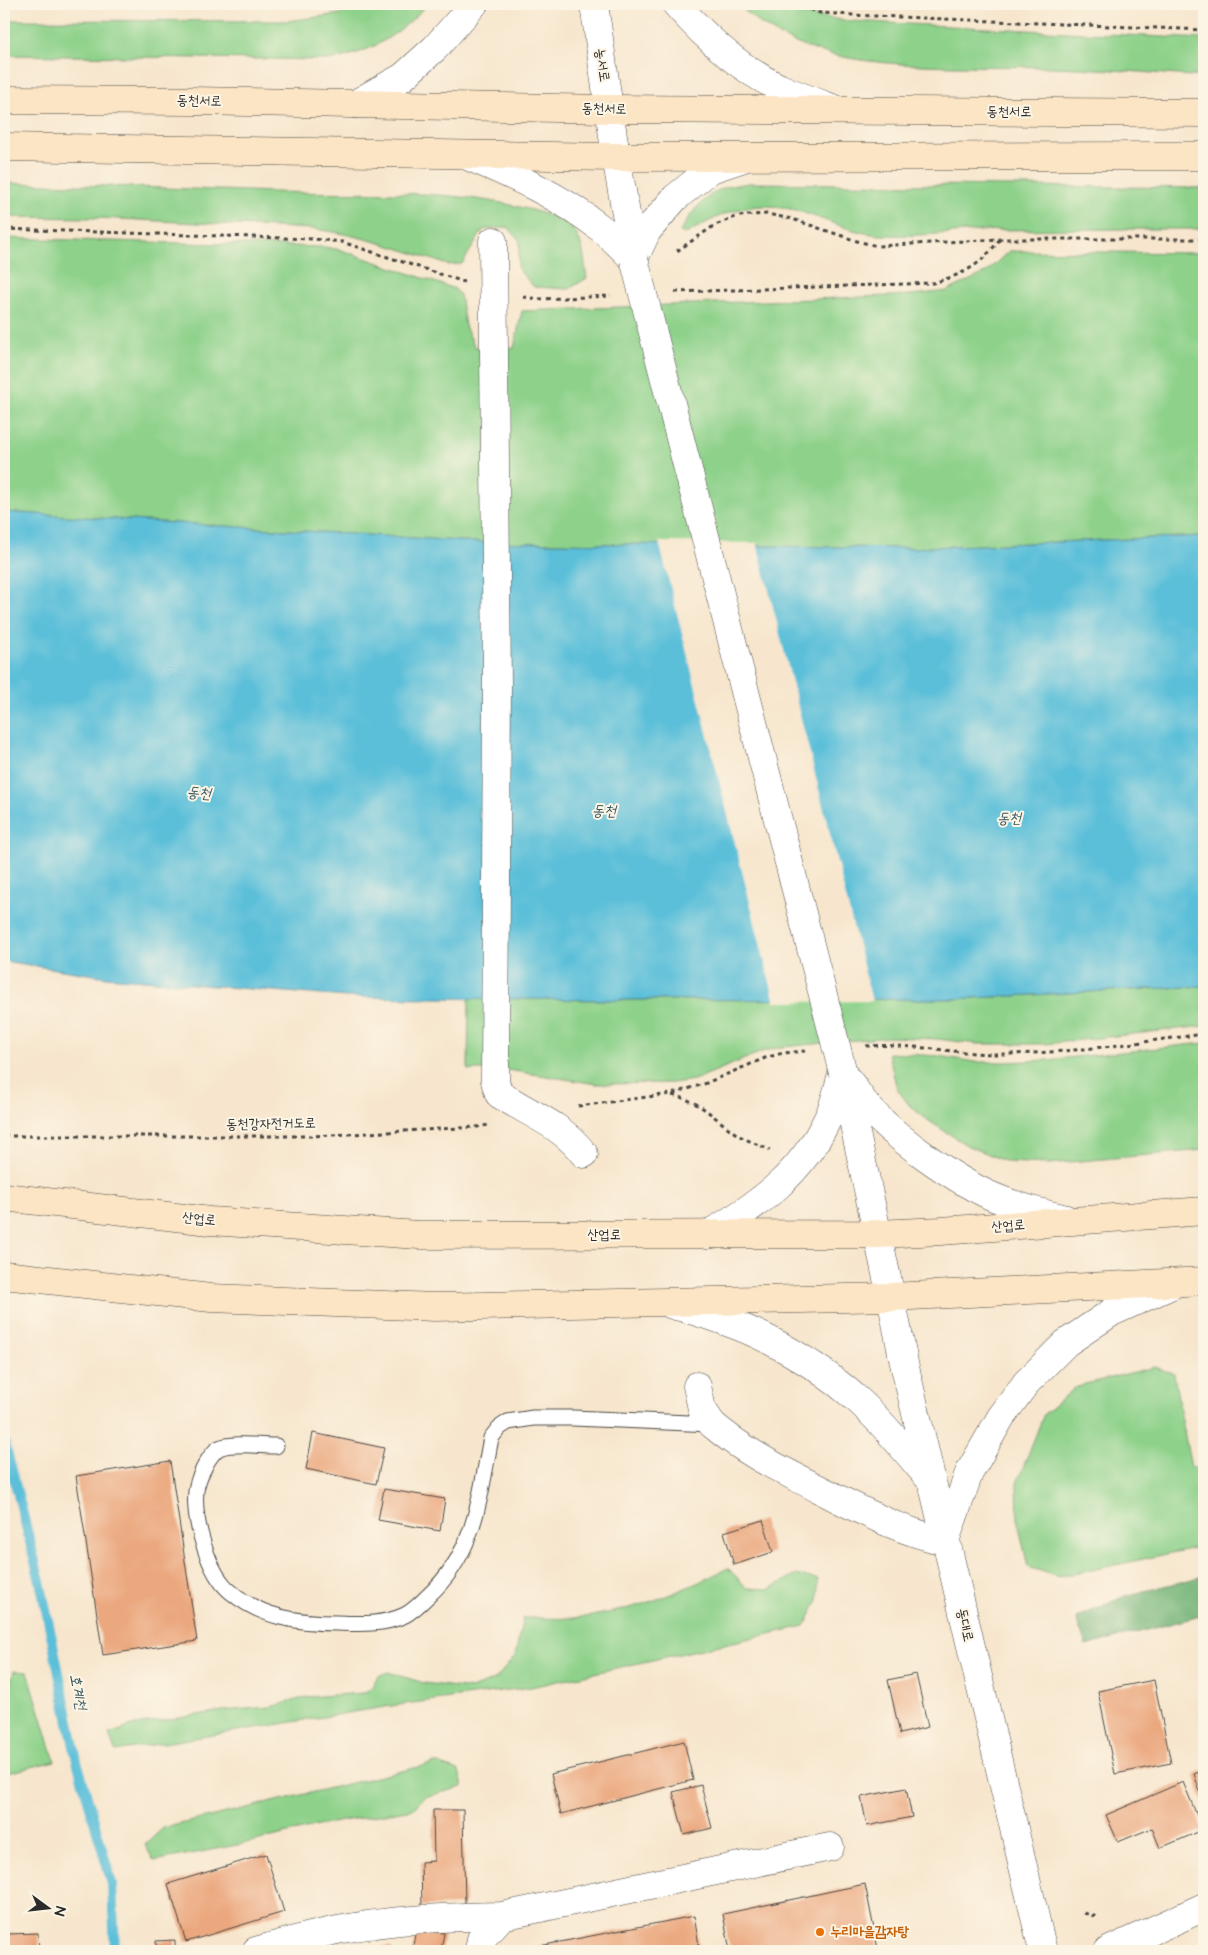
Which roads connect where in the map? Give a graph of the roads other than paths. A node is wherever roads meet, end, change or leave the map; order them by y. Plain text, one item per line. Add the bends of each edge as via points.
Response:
1 (474, 4) edge
2 (594, 4) edge
3 (676, 4) edge
4 (4, 100) edge
5 (355, 104) junction
6 (609, 110) junction
7 (839, 111) junction
8 (1204, 113) edge
9 (4, 147) edge
10 (463, 154) junction
11 (748, 156) junction
12 (1204, 156) edge
13 (616, 157) junction
14 (493, 241) dead end
15 (634, 259) junction
16 (843, 1072) junction
17 (584, 1154) dead end
18 (4, 1197) edge
19 (1204, 1211) edge
20 (1073, 1221) junction
21 (877, 1234) junction
22 (707, 1235) junction
23 (4, 1275) edge
24 (1204, 1281) edge
25 (1176, 1283) junction
26 (891, 1297) junction
27 (666, 1302) junction
28 (697, 1386) dead end
29 (712, 1424) junction
30 (276, 1446) dead end
31 (931, 1480) junction
32 (945, 1541) junction
33 (830, 1847) dead end
34 (1204, 1907) edge
35 (502, 1916) junction
36 (256, 1951) edge
37 (479, 1951) edge
38 (1043, 1951) edge
39 (1108, 1951) edge

1 - 5 street via 403,78
2 - 6 street, 농서로
3 - 7 street via 732,59 779,87
4 - 5 main road, 동천서로
5 - 6 main road, 동천서로
6 - 7 main road, 동천서로
6 - 13 street, 농서로
7 - 8 main road, 동천서로
9 - 10 main road
10 - 13 main road
10 - 15 street via 558,199 604,230
11 - 12 main road
11 - 13 main road
11 - 15 street via 711,169 675,198 647,230
13 - 15 street, 농서로
14 - 17 street via 497,683 495,1081 499,1094 561,1129
15 - 16 street, 농서로, bridge
16 - 20 street via 866,1105 888,1126 950,1173 1015,1205
16 - 21 street, 동대로
16 - 22 street via 829,1116 813,1147 773,1191
18 - 22 main road, 산업로 via 210,1221 419,1235
19 - 20 main road, 산업로
20 - 21 main road, 산업로
21 - 22 main road, 산업로
21 - 26 street, 동대로
23 - 27 main road via 211,1298 435,1307
24 - 25 main road
25 - 26 main road
25 - 32 street via 1112,1312 1073,1338 1026,1383 1001,1417 969,1472
26 - 27 main road
26 - 31 street, 동대로
27 - 31 street via 768,1339 813,1367 858,1401 896,1438
28 - 29 street via 702,1409
29 - 30 lane via 573,1418 508,1422 491,1438 475,1519 457,1564 439,1587 405,1615 366,1624 293,1621 272,1614 244,1602 216,1573 203,1543 198,1516 196,1490 202,1471 218,1449
29 - 32 street via 755,1456 875,1518
31 - 32 street, 동대로
32 - 38 street, 동대로
33 - 35 street
34 - 39 street
35 - 36 street via 431,1918 349,1927
35 - 37 street via 481,1939

